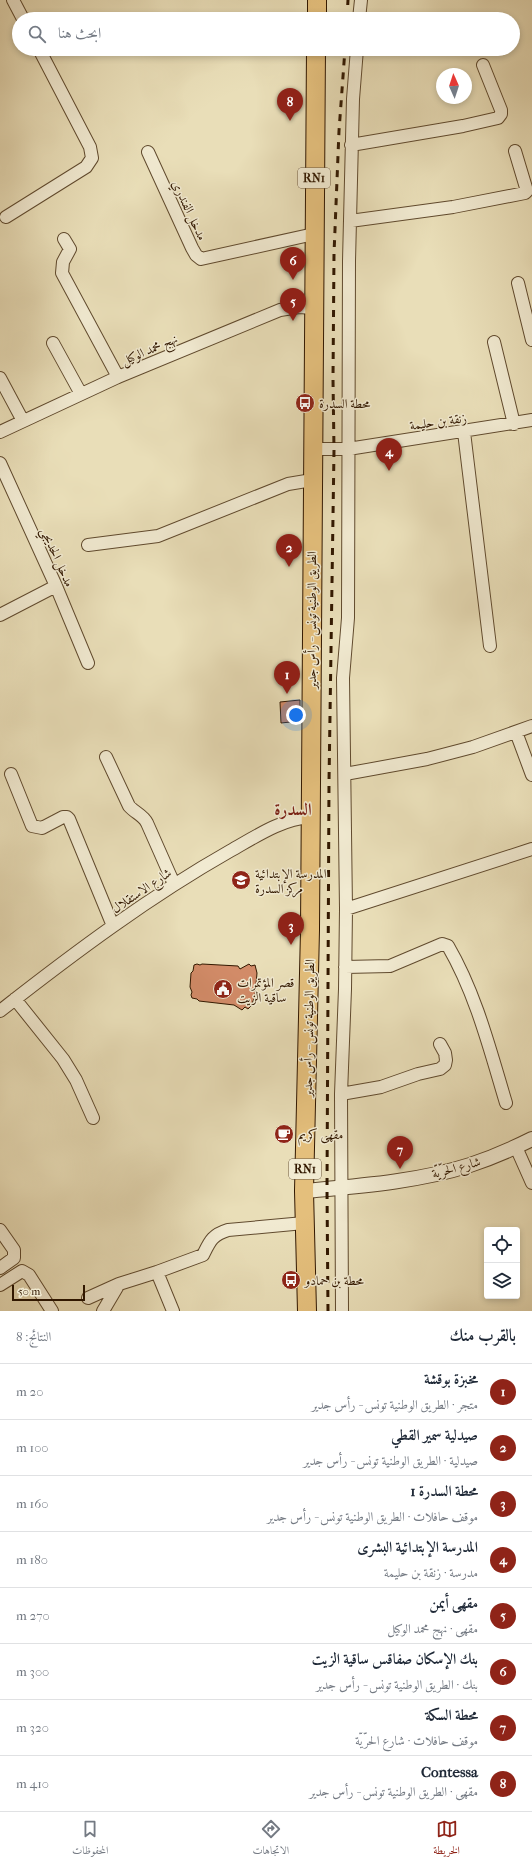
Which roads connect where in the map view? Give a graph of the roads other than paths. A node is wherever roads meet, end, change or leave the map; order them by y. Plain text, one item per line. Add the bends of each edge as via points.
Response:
1 (13, 0) edge
2 (317, 0) edge
3 (361, 0) edge
4 (19, 12) edge
5 (317, 12) edge
6 (360, 12) edge
7 (43, 56) edge
8 (316, 56) edge
9 (357, 56) edge
10 (483, 65) dead end
11 (351, 145) junction
12 (515, 151) dead end
13 (148, 152) dead end
14 (6, 217) dead end
15 (350, 221) junction
16 (314, 234) junction
17 (64, 239) dead end
18 (518, 283) dead end
19 (313, 308) junction
20 (532, 340) edge
21 (494, 342) dead end
22 (53, 343) dead end
23 (118, 377) junction
24 (0, 378) edge
25 (81, 394) junction
26 (532, 420) edge
27 (23, 421) junction
28 (514, 424) junction
29 (0, 432) edge
30 (464, 432) junction
31 (348, 448) junction
32 (312, 449) junction
33 (0, 463) edge
34 (312, 480) junction
35 (88, 545) dead end
36 (56, 586) junction
37 (0, 615) edge
38 (490, 646) dead end
39 (88, 663) dead end
40 (532, 726) edge
41 (516, 732) junction
42 (106, 757) dead end
43 (10, 774) dead end
44 (345, 774) junction
45 (532, 775) edge
46 (310, 817) junction
47 (532, 849) edge
48 (174, 884) junction
49 (346, 909) junction
50 (113, 926) junction
51 (345, 967) junction
52 (15, 999) junction
53 (0, 1011) edge
54 (440, 1044) dead end
55 (341, 1094) junction
56 (506, 1103) dead end
57 (93, 1118) dead end
58 (532, 1139) edge
59 (516, 1147) junction
60 (532, 1183) edge
61 (342, 1187) junction
62 (304, 1191) junction
63 (304, 1223) junction
64 (0, 1230) edge
65 (0, 1268) edge
66 (157, 1272) junction
67 (119, 1284) junction
68 (0, 1286) edge
69 (88, 1298) dead end
70 (52, 1311) edge
71 (103, 1311) edge
72 (173, 1311) edge
73 (307, 1311) edge
74 (342, 1311) edge

1 - 4 street
2 - 5 main road
3 - 6 street
7 - 14 street via 90,147 92,158 86,167
8 - 16 main road, الطريق الوطنية تونس - رأس جدير / RN1
9 - 11 street
10 - 11 street via 501,110 498,118
11 - 15 street
12 - 15 street via 526,182 525,193 452,207
13 - 16 street, مدخل الفندري via 192,248 201,259
15 - 31 street
16 - 19 main road, الطريق الوطنية تونس - رأس جدير / RN1
17 - 23 street via 70,249 63,262 62,273
18 - 20 street
19 - 23 street, نهج محمد الوكيل via 280,310
19 - 32 main road, الطريق الوطنية تونس - رأس جدير / RN1
21 - 28 street
22 - 25 street
23 - 25 street, نهج محمد الوكيل
24 - 27 street
25 - 27 street, نهج محمد الوكيل
26 - 28 street, زنقة بن حليمة
27 - 29 street, نهج محمد الوكيل
28 - 30 street, زنقة بن حليمة
30 - 31 street, زنقة بن حليمة
30 - 38 street
31 - 32 street, زنقة بن حليمة
31 - 44 street via 348,618 342,685
32 - 34 main road, الطريق الوطنية تونس - رأس جدير / RN1
33 - 36 street, مدخل الحديجي
34 - 35 street via 288,484 158,536
34 - 46 main road, الطريق الوطنية تونس - رأس جدير / RN1
36 - 37 street
36 - 39 street, مدخل الحديجي
40 - 41 street
41 - 44 street via 427,759
41 - 45 street
42 - 48 street via 129,806 147,823
43 - 50 street via 32,826 42,828 63,817 69,819
44 - 49 street
46 - 48 street, شارع الاستقلال via 294,818 260,834
46 - 62 main road, الطريق الوطنية تونس - رأس جدير / RN1
47 - 49 street
48 - 50 street, شارع الاستقلال
49 - 51 street
50 - 52 street, شارع الاستقلال
51 - 55 street
51 - 56 street via 390,966 442,944 448,946 480,1018
52 - 53 street, شارع الاستقلال
52 - 57 street via 63,1059 76,1080
54 - 55 street via 446,1060 440,1069 381,1087
55 - 61 street
58 - 59 street, شارع الحرّيّة
59 - 60 street
59 - 61 street, شارع الحرّيّة via 448,1171
61 - 62 street, شارع الحرّيّة
61 - 74 street
62 - 63 main road, الطريق الوطنية تونس - رأس جدير / RN1
63 - 66 street via 218,1233 203,1255
63 - 73 main road, الطريق الوطنية تونس - رأس جدير / RN1
64 - 65 street via 14,1250 14,1258
66 - 67 street
66 - 72 street
67 - 69 street
67 - 71 street
68 - 70 street via 22,1271 29,1275

